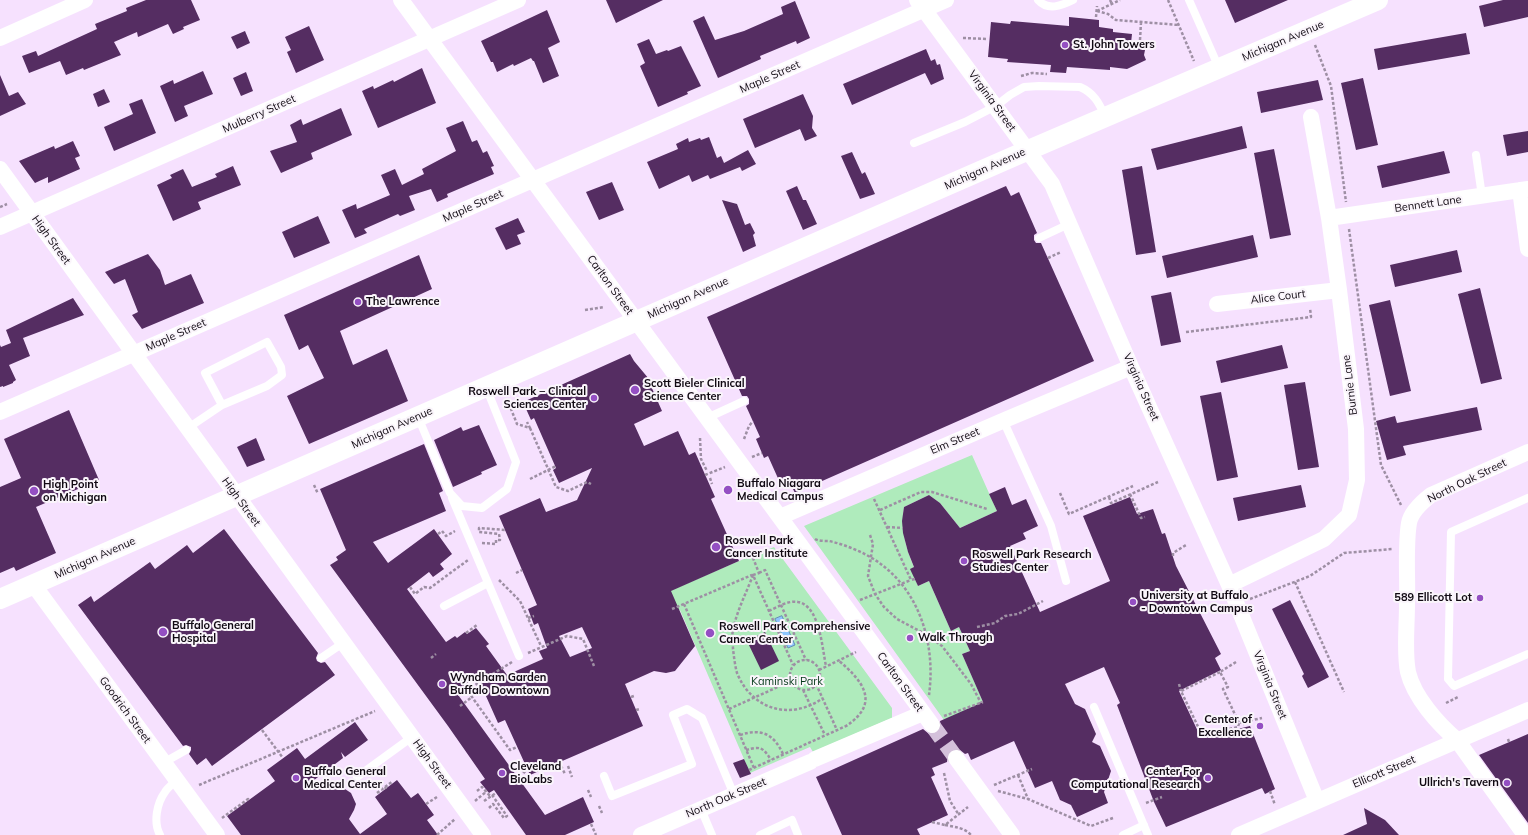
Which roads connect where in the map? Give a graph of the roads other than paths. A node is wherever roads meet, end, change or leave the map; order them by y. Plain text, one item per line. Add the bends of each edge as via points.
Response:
1 (84, 0) edge
2 (401, 0) edge
3 (518, 0) edge
4 (946, 0) edge
5 (1038, 0) edge
6 (1073, 0) edge
7 (1189, 0) edge
8 (1378, 0) edge
9 (921, 5) edge
10 (0, 38) edge
11 (429, 39) junction
12 (1219, 68) junction
13 (996, 106) junction
14 (1106, 117) junction
15 (1311, 117) dead end
16 (914, 144) dead end
17 (1028, 150) junction
18 (1476, 155) dead end
19 (0, 170) edge
20 (532, 181) junction
21 (1524, 190) edge
22 (1482, 196) junction
23 (32, 213) junction
24 (1329, 218) junction
25 (1070, 224) junction
26 (0, 227) edge
27 (1039, 238) dead end
28 (1528, 250) edge
29 (1339, 290) junction
30 (1217, 304) dead end
31 (636, 321) junction
32 (134, 354) junction
33 (1132, 367) junction
34 (486, 387) junction
35 (744, 401) dead end
36 (222, 405) junction
37 (0, 412) edge
38 (418, 416) junction
39 (707, 418) junction
40 (1003, 420) junction
41 (188, 428) junction
42 (1528, 452) edge
43 (450, 493) junction
44 (237, 496) junction
45 (1528, 498) edge
46 (780, 518) junction
47 (1066, 581) dead end
48 (488, 583) junction
49 (33, 584) junction
50 (1228, 585) junction
51 (0, 599) edge
52 (444, 606) dead end
53 (343, 643) junction
54 (1528, 654) edge
55 (520, 657) road end
56 (321, 658) dead end
57 (1094, 707) dead end
58 (1528, 710) edge
59 (933, 718) joint
60 (412, 737) junction
61 (1457, 740) junction
62 (186, 750) dead end
63 (956, 758) tunnel mouth
64 (163, 763) junction
65 (604, 776) dead end
66 (358, 777) dead end
67 (177, 780) junction
68 (734, 795) junction
69 (1318, 801) junction
70 (701, 809) junction
71 (1144, 825) junction
72 (1525, 830) edge
73 (160, 835) edge
74 (217, 835) edge
75 (483, 835) edge
76 (641, 835) edge
77 (712, 835) edge
78 (760, 835) edge
79 (798, 835) edge
80 (1012, 835) edge
81 (1123, 835) edge
82 (1148, 835) edge
83 (1239, 835) edge

1 - 10 street
2 - 11 street, Carlton Street
3 - 11 street, Mulberry Street
4 - 9 street, Maple Street
5 - 6 lane via 1049,7 1057,7
7 - 12 lane
8 - 12 street, Michigan Avenue
9 - 13 street, Virginia Street
9 - 20 street, Maple Street
11 - 20 street, Carlton Street
11 - 23 street, Mulberry Street
12 - 14 street, Michigan Avenue
13 - 14 lane via 1024,88 1080,88 1087,90 1096,99
13 - 16 lane
13 - 17 street, Virginia Street
14 - 17 street, Michigan Avenue
15 - 24 street, Burnie Lane
17 - 25 street, Virginia Street via 1052,184
17 - 31 street, Michigan Avenue
18 - 22 lane
19 - 23 street, High Street
20 - 31 street, Carlton Street
20 - 32 street, Maple Street
21 - 22 street, Bennett Lane
21 - 28 street
22 - 24 street, Bennett Lane
23 - 26 street, Mulberry Street
23 - 32 street, High Street
24 - 29 street, Burnie Lane
25 - 27 lane
25 - 33 street, Virginia Street
29 - 30 street, Alice Court
29 - 50 street, Burnie Lane via 1356,429 1357,480 1349,515 1324,539
31 - 34 street, Michigan Avenue
31 - 39 street, Carlton Street
32 - 37 street, Maple Street
32 - 41 street, High Street
33 - 40 street, Elm Street
33 - 50 street, Virginia Street
34 - 38 street, Michigan Avenue
34 - 43 lane via 516,462 507,489 482,508 462,506
35 - 39 lane
36 - 36 lane via 267,386 282,374 281,367 267,342 205,373
36 - 41 lane
38 - 43 lane
38 - 44 street, Michigan Avenue
39 - 46 street, Carlton Street
40 - 46 street, Elm Street
40 - 47 lane via 1051,526
41 - 44 street, High Street
42 - 61 street, North Oak Street via 1431,496 1419,505 1409,522 1408,672 1421,700 1444,729
43 - 48 lane
44 - 49 street, Michigan Avenue
44 - 53 street, High Street
45 - 54 lane via 1451,532 1448,679 1454,686
46 - 59 street, Carlton Street
48 - 52 lane
48 - 55 lane
49 - 51 street, Michigan Avenue
49 - 64 street, Goodrich Street
50 - 69 street, Virginia Street
53 - 56 lane
53 - 60 street, High Street
57 - 71 lane
58 - 61 street, Ellicott Street
59 - 68 street, North Oak Street via 813,760
60 - 66 lane
60 - 75 street, High Street
61 - 69 street, Ellicott Street
61 - 72 street
62 - 64 lane
63 - 80 street
64 - 67 street, Goodrich Street
65 - 68 lane via 612,796 692,764 673,715 687,710 702,718
67 - 73 lane via 165,792 157,810 156,828
67 - 74 street, Goodrich Street
68 - 70 street, North Oak Street
69 - 83 street, Ellicott Street
70 - 76 street, North Oak Street
70 - 77 lane
71 - 81 lane
71 - 82 lane
78 - 79 lane via 792,820

